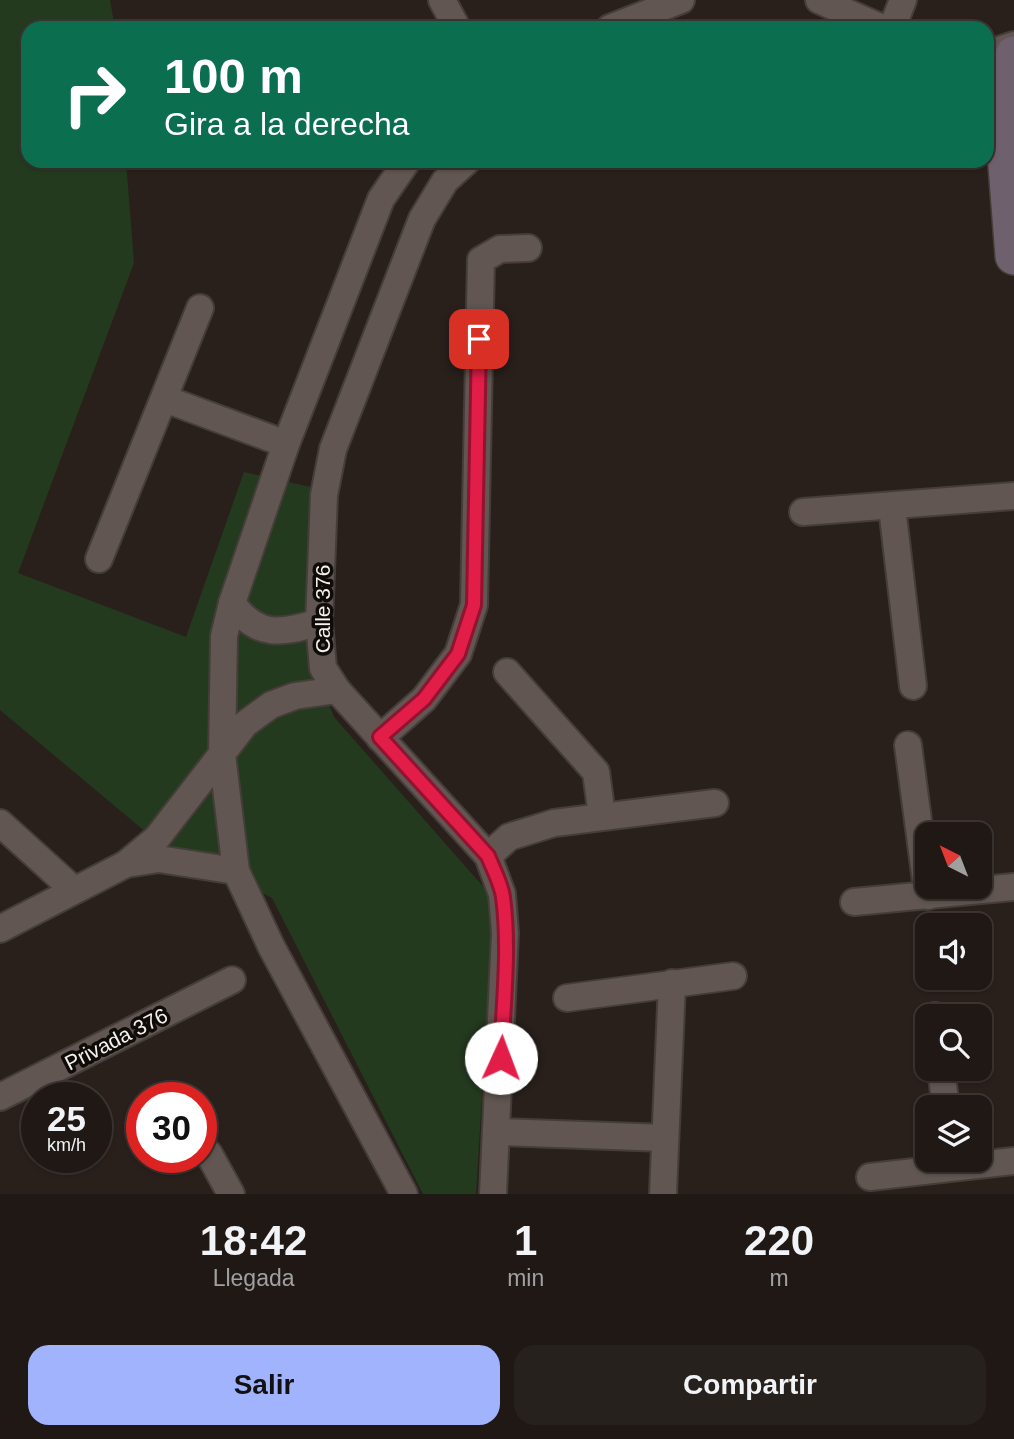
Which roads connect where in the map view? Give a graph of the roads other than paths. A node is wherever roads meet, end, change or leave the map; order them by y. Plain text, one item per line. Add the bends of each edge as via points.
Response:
1 (442, 0) edge
2 (681, 0) edge
3 (819, 0) edge
4 (903, 0) edge
5 (453, 21) edge
6 (628, 21) edge
7 (866, 21) edge
8 (895, 21) edge
9 (1014, 45) edge
10 (994, 52) edge
11 (1014, 55) edge
12 (995, 121) edge
13 (402, 168) edge
14 (459, 168) edge
15 (528, 248) dead end
16 (1014, 256) edge
17 (200, 308) dead end
18 (165, 399) junction
19 (286, 444) junction
20 (1014, 496) edge
21 (892, 507) junction
22 (803, 512) dead end
23 (99, 559) dead end
24 (232, 603) junction
25 (319, 622) junction
26 (508, 672) dead end
27 (913, 686) dead end
28 (337, 690) junction
29 (380, 737) junction
30 (908, 745) dead end
31 (222, 754) junction
32 (715, 803) dead end
33 (602, 816) junction
34 (918, 822) edge
35 (0, 823) edge
36 (488, 856) junction
37 (126, 864) junction
38 (236, 871) junction
39 (1014, 887) edge
40 (992, 889) edge
41 (74, 890) junction
42 (915, 897) edge
43 (855, 902) dead end
44 (0, 929) edge
45 (733, 976) dead end
46 (232, 980) dead end
47 (672, 984) junction
48 (567, 998) dead end
49 (0, 1097) edge
50 (498, 1132) junction
51 (665, 1138) junction
52 (1014, 1161) edge
53 (992, 1162) edge
54 (217, 1169) edge
55 (915, 1170) edge
56 (870, 1177) dead end
57 (489, 1192) edge
58 (231, 1194) edge
59 (404, 1194) edge
60 (663, 1194) edge

1 - 5 street
2 - 6 street
3 - 7 street
4 - 8 street
9 - 10 street
11 - 12 main road
12 - 16 main road
13 - 19 street via 381,199
14 - 25 street, Calle 376 via 445,181 422,219 332,449 324,495
15 - 29 street via 500,249 481,260 474,605 458,654 424,699
17 - 18 street
18 - 19 street
18 - 23 street
19 - 24 street
20 - 21 street
21 - 22 street
21 - 27 street
24 - 25 street via 245,622 263,629 293,630
24 - 31 street via 224,636
25 - 28 street, Calle 376 via 323,668
26 - 33 street via 596,772
28 - 29 street, Calle 376
28 - 31 street via 271,705 245,724
29 - 36 street, Calle 376
30 - 34 street
31 - 37 street via 157,838
31 - 38 street
32 - 33 street
33 - 36 street via 554,823 509,837
35 - 41 street
36 - 50 street, Calle 376 via 502,894 505,933
37 - 38 street via 159,859
37 - 41 street
38 - 59 street via 271,946
39 - 40 street
41 - 44 street
42 - 43 street
45 - 47 street
46 - 49 street, Privada 376
47 - 48 street
47 - 51 street
50 - 51 street
50 - 57 street, Calle 376
51 - 60 street
52 - 53 street
54 - 58 street
55 - 56 street

